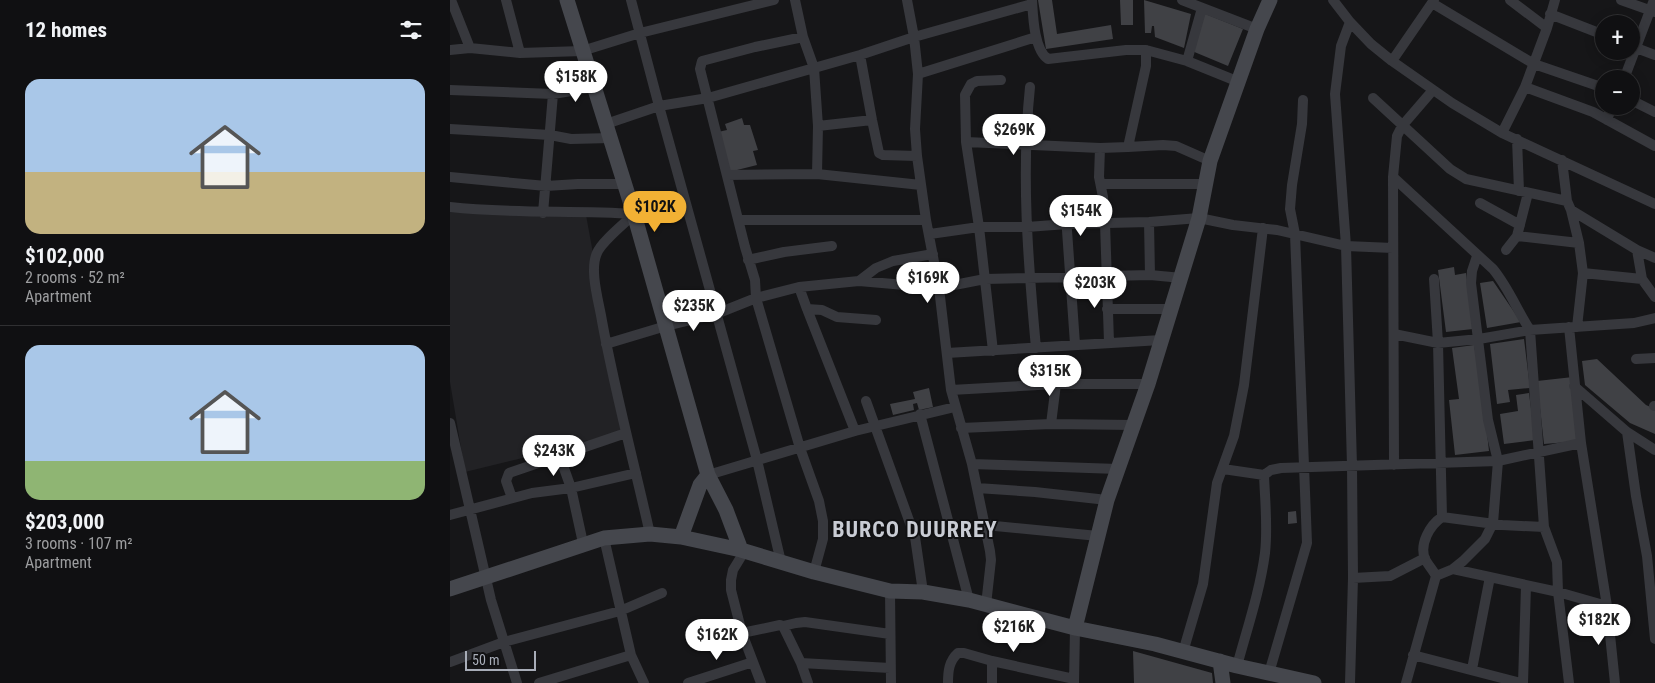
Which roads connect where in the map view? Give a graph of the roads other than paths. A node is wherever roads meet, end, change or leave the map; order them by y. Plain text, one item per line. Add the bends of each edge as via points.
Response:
1 (451, 0) edge
2 (506, 0) edge
3 (567, 0) edge
4 (631, 0) edge
5 (774, 0) edge
6 (795, 0) edge
7 (907, 0) edge
8 (1182, 0) edge
9 (1270, 0) edge
10 (1333, 0) edge
11 (1510, 0) edge
12 (1555, 0) edge
13 (1621, 0) edge
14 (1654, 0) edge
15 (1032, 2) edge
16 (1433, 2) edge
17 (1202, 8) junction
18 (1653, 11) edge
19 (1550, 14) junction
20 (1350, 22) junction
21 (1547, 28) junction
22 (1257, 29) junction
23 (1595, 32) edge
24 (640, 33) junction
25 (1640, 36) edge
26 (803, 37) junction
27 (914, 37) junction
28 (1036, 37) junction
29 (470, 48) junction
30 (450, 50) edge
31 (1146, 50) junction
32 (1640, 50) edge
33 (582, 51) junction
34 (520, 53) junction
35 (860, 55) junction
36 (1655, 56) edge
37 (1187, 61) junction
38 (1392, 61) junction
39 (1534, 64) junction
40 (814, 68) junction
41 (918, 74) junction
42 (1001, 80) dead end
43 (1239, 82) junction
44 (1595, 85) edge
45 (595, 87) junction
46 (1030, 87) dead end
47 (1525, 87) junction
48 (450, 90) edge
49 (1433, 90) junction
50 (553, 94) junction
51 (708, 98) junction
52 (1373, 98) dead end
53 (1303, 100) dead end
54 (1640, 104) edge
55 (659, 106) junction
56 (1655, 112) edge
57 (1609, 115) edge
58 (872, 120) junction
59 (1607, 120) junction
60 (818, 126) junction
61 (1402, 126) junction
62 (450, 129) edge
63 (608, 131) junction
64 (1502, 133) junction
65 (550, 135) junction
66 (1516, 139) junction
67 (966, 142) junction
68 (1026, 145) junction
69 (1655, 146) edge
70 (1128, 147) junction
71 (1100, 148) junction
72 (918, 156) junction
73 (1562, 160) junction
74 (1210, 161) junction
75 (817, 174) junction
76 (727, 175) junction
77 (450, 177) edge
78 (1393, 177) junction
79 (624, 184) junction
80 (1101, 184) junction
81 (1206, 184) junction
82 (922, 185) junction
83 (546, 186) junction
84 (1524, 192) junction
85 (1065, 202) dead end
86 (1480, 204) dead end
87 (1655, 204) edge
88 (1569, 205) junction
89 (450, 207) edge
90 (543, 213) junction
91 (634, 214) junction
92 (1200, 218) junction
93 (739, 220) junction
94 (926, 220) junction
95 (1149, 222) junction
96 (1067, 224) junction
97 (1105, 224) junction
98 (1520, 225) junction
99 (979, 227) junction
100 (1027, 227) junction
101 (1263, 228) junction
102 (930, 234) junction
103 (1295, 234) junction
104 (1517, 236) junction
105 (1579, 243) junction
106 (832, 246) dead end
107 (1346, 246) junction
108 (1393, 248) junction
109 (1506, 250) dead end
110 (1637, 250) junction
111 (933, 254) junction
112 (1477, 256) junction
113 (1655, 258) edge
114 (748, 260) junction
115 (1583, 273) junction
116 (1150, 274) junction
117 (1106, 275) junction
118 (1070, 276) junction
119 (1030, 278) junction
120 (1182, 278) junction
121 (985, 279) junction
122 (1434, 279) dead end
123 (1642, 280) junction
124 (859, 281) junction
125 (799, 287) junction
126 (938, 288) junction
127 (1655, 297) edge
128 (756, 298) junction
129 (807, 309) junction
130 (1107, 309) junction
131 (1170, 309) junction
132 (716, 314) junction
133 (1655, 318) edge
134 (876, 320) dead end
135 (666, 326) junction
136 (1573, 327) junction
137 (1530, 330) junction
138 (1394, 334) junction
139 (1479, 339) junction
140 (1161, 340) junction
141 (1109, 342) junction
142 (1438, 343) junction
143 (606, 344) junction
144 (1075, 344) junction
145 (1036, 348) junction
146 (993, 351) junction
147 (947, 353) junction
148 (1655, 358) edge
149 (1636, 359) dead end
150 (1056, 384) junction
151 (1148, 384) junction
152 (1574, 386) junction
153 (951, 390) junction
154 (866, 401) dead end
155 (955, 407) junction
156 (920, 414) junction
157 (450, 423) edge
158 (1051, 424) junction
159 (1133, 425) junction
160 (874, 427) junction
161 (961, 428) junction
162 (855, 431) junction
163 (1627, 432) junction
164 (626, 433) junction
165 (1581, 443) junction
166 (800, 448) junction
167 (1655, 450) edge
168 (1539, 451) junction
169 (560, 457) junction
170 (757, 460) junction
171 (1498, 461) junction
172 (972, 464) junction
173 (1440, 464) junction
174 (1394, 465) junction
175 (1352, 466) junction
176 (1304, 468) junction
177 (1118, 469) junction
178 (1222, 469) junction
179 (636, 473) junction
180 (708, 475) junction
181 (1264, 475) junction
182 (571, 488) junction
183 (977, 488) junction
184 (512, 498) junction
185 (1107, 500) junction
186 (471, 511) junction
187 (450, 515) edge
188 (1442, 517) junction
189 (1493, 523) junction
190 (984, 525) junction
191 (1544, 526) junction
192 (650, 534) junction
193 (1098, 536) junction
194 (681, 537) junction
195 (604, 538) junction
196 (583, 543) junction
197 (743, 551) junction
198 (1424, 558) junction
199 (781, 562) junction
200 (1454, 569) junction
201 (814, 572) junction
202 (1436, 576) junction
203 (485, 577) junction
204 (1353, 578) junction
205 (1490, 578) junction
206 (1526, 586) junction
207 (450, 589) edge
208 (890, 591) junction
209 (923, 592) junction
210 (1558, 592) junction
211 (662, 593) dead end
212 (970, 600) junction
213 (986, 605) junction
214 (1607, 606) junction
215 (620, 611) junction
216 (783, 626) junction
217 (1075, 628) junction
218 (742, 633) junction
219 (890, 634) junction
220 (1655, 639) edge
221 (504, 642) junction
222 (1183, 652) junction
223 (631, 655) junction
224 (1413, 655) junction
225 (992, 661) junction
226 (1220, 661) junction
227 (450, 662) edge
228 (753, 662) junction
229 (801, 663) junction
230 (1237, 666) junction
231 (890, 668) junction
232 (1472, 669) junction
233 (1269, 673) junction
234 (1074, 681) edge
235 (517, 683) edge
236 (539, 683) edge
237 (644, 683) edge
238 (688, 683) edge
239 (761, 683) edge
240 (808, 683) edge
241 (891, 683) edge
242 (948, 683) edge
243 (992, 683) edge
244 (1223, 683) edge
245 (1314, 683) edge
246 (1350, 683) edge
247 (1406, 683) edge
248 (1522, 683) edge
249 (1569, 683) edge
250 (1615, 683) edge

1 - 29 street
2 - 34 street
3 - 33 main road
4 - 24 street
5 - 24 street
6 - 26 street
7 - 27 street
8 - 17 street
9 - 22 main road
10 - 20 street
11 - 21 street
12 - 19 street
13 - 18 street
14 - 18 street
15 - 27 street
15 - 28 street
16 - 38 street
16 - 39 street
17 - 22 street
17 - 37 street
18 - 25 street
19 - 21 street
19 - 23 street
20 - 38 street
20 - 107 street via 1341,46 1335,94
21 - 39 street
22 - 43 main road
24 - 33 street
24 - 55 street
26 - 40 street
26 - 51 street via 702,61 700,69
27 - 35 street
27 - 41 street
28 - 31 street via 1048,59
28 - 41 street
29 - 30 street
29 - 34 street
31 - 37 street
31 - 70 street via 1146,66
32 - 36 street
33 - 34 street
33 - 45 main road
35 - 40 street
35 - 58 street
37 - 43 street
38 - 49 street
39 - 44 street
39 - 47 street
40 - 51 street
40 - 60 street
41 - 72 street via 915,129
42 - 67 street via 976,81 967,89
43 - 74 main road
45 - 50 street
45 - 63 main road
46 - 68 street
47 - 59 street
47 - 64 street
48 - 50 street
49 - 61 street
49 - 64 street
50 - 65 street
51 - 55 street
51 - 76 street
52 - 61 street
53 - 103 street via 1290,209
54 - 56 street
55 - 63 street
55 - 132 street
57 - 59 street
58 - 60 street
58 - 72 street via 880,155
59 - 69 street
60 - 75 street
61 - 78 street via 1396,137
61 - 84 street via 1458,174
62 - 65 street
63 - 65 street via 571,139
63 - 79 main road
64 - 66 street
65 - 83 street
66 - 73 street
66 - 84 street
67 - 68 street
67 - 99 street
68 - 71 street
68 - 100 street
70 - 71 street
70 - 74 street via 1176,146
71 - 80 street
72 - 82 street
73 - 87 street
73 - 88 street
74 - 81 main road
75 - 76 street
75 - 82 street
76 - 93 street
77 - 83 street
78 - 108 street
78 - 112 street
79 - 83 street
79 - 91 main road
80 - 81 street
80 - 97 street
81 - 92 main road
82 - 94 street
83 - 90 street
84 - 88 street
84 - 98 street
85 - 96 street
86 - 98 street
88 - 105 street
88 - 110 street
89 - 90 street
90 - 91 street
91 - 135 main road
91 - 143 street via 602,246 594,261
92 - 95 street
92 - 101 street
92 - 120 main road
93 - 94 street
93 - 114 street
94 - 102 street
95 - 97 street
95 - 116 street
96 - 97 street
96 - 100 street
96 - 118 street
97 - 117 street
98 - 104 street
99 - 100 street
99 - 102 street
99 - 121 street
100 - 119 street
101 - 103 street
101 - 178 street via 1244,385 1234,436
102 - 111 street
103 - 107 street
103 - 176 street
104 - 105 street
104 - 109 street
105 - 115 street
106 - 114 street
107 - 108 street
107 - 175 street
108 - 138 street
110 - 113 street
110 - 123 street
111 - 124 street via 893,261 876,268
111 - 126 street
112 - 137 street via 1500,277
112 - 139 street via 1471,284
114 - 128 street via 755,280
115 - 123 street
115 - 136 street
116 - 117 street
116 - 120 street
117 - 118 street
117 - 130 street
118 - 119 street
118 - 144 street
119 - 121 street
119 - 145 street
120 - 131 main road
121 - 126 street
121 - 146 street
122 - 142 street
123 - 127 street
124 - 125 street
124 - 126 street
125 - 128 street
125 - 129 street
126 - 147 street
128 - 132 street
128 - 166 street
129 - 134 street via 822,310 837,317
129 - 162 street
130 - 131 street
130 - 141 street
131 - 140 main road
132 - 135 street
132 - 170 street
133 - 136 street via 1634,323
135 - 143 street
135 - 180 main road
136 - 137 street
136 - 152 street
137 - 139 street
137 - 168 street
138 - 142 street
138 - 174 street
139 - 142 street
139 - 171 street via 1488,420
140 - 141 street
140 - 151 main road
141 - 144 street
142 - 173 street
143 - 164 street
144 - 145 street
145 - 146 street
146 - 147 street
147 - 153 street
148 - 149 street
150 - 151 street
150 - 153 street
150 - 158 street
151 - 159 main road
152 - 163 street
152 - 165 street
153 - 155 street
154 - 160 street
155 - 156 street
155 - 161 street
156 - 160 street
156 - 212 street
157 - 186 street
158 - 159 street
158 - 161 street
159 - 177 main road
160 - 162 street
160 - 209 street via 915,537
161 - 172 street
162 - 166 street
163 - 167 street
163 - 220 street via 1647,556
164 - 169 street
164 - 179 street
165 - 168 street
165 - 214 street
166 - 170 street
166 - 201 street via 823,520 823,539
168 - 171 street
168 - 191 street
169 - 182 street
169 - 184 street via 509,473 506,481
170 - 180 street
170 - 199 street
171 - 173 street
171 - 189 street
172 - 177 street
172 - 183 street
173 - 174 street
173 - 188 street
174 - 175 street
175 - 176 street
175 - 204 street
176 - 181 street via 1281,468
176 - 233 street via 1308,543
177 - 185 main road
178 - 181 street
178 - 222 street via 1217,483 1203,584
179 - 182 street
179 - 192 street
180 - 194 main road via 700,485
180 - 197 main road
181 - 230 street via 1265,553
182 - 184 street
182 - 196 street
183 - 185 street
183 - 190 street
184 - 186 street
185 - 193 main road
186 - 187 street
186 - 203 street
188 - 189 street
188 - 198 street via 1430,528 1424,545
189 - 191 street
189 - 200 street via 1485,539
190 - 193 street
190 - 213 street via 991,560
191 - 210 street via 1556,559
192 - 194 main road
192 - 195 main road
193 - 217 main road
194 - 197 main road
195 - 196 main road
195 - 215 street
196 - 203 main road
197 - 199 main road
197 - 218 street via 731,580
198 - 202 street
198 - 204 street via 1390,576
199 - 201 main road
200 - 202 street
200 - 205 street
201 - 208 main road
202 - 224 street
203 - 207 main road
203 - 221 street
204 - 246 street
205 - 206 street
205 - 232 street
206 - 210 street
206 - 248 street
208 - 209 main road
208 - 219 street
209 - 212 main road
210 - 214 street
210 - 249 street
211 - 215 street
212 - 213 main road
213 - 217 main road
214 - 250 street
215 - 221 street
215 - 223 street
216 - 218 street
216 - 219 street via 805,622
216 - 229 street
217 - 222 main road
217 - 234 street
218 - 228 street
219 - 231 street
221 - 227 street
221 - 235 street
222 - 226 main road
223 - 236 street
223 - 237 street
224 - 232 street
224 - 247 street
225 - 234 street
225 - 242 street via 958,653 948,670
225 - 243 street
226 - 230 main road
226 - 244 main road
228 - 238 street
228 - 239 street
229 - 231 street
229 - 240 street
230 - 233 main road
231 - 241 street
232 - 248 street
233 - 245 main road

